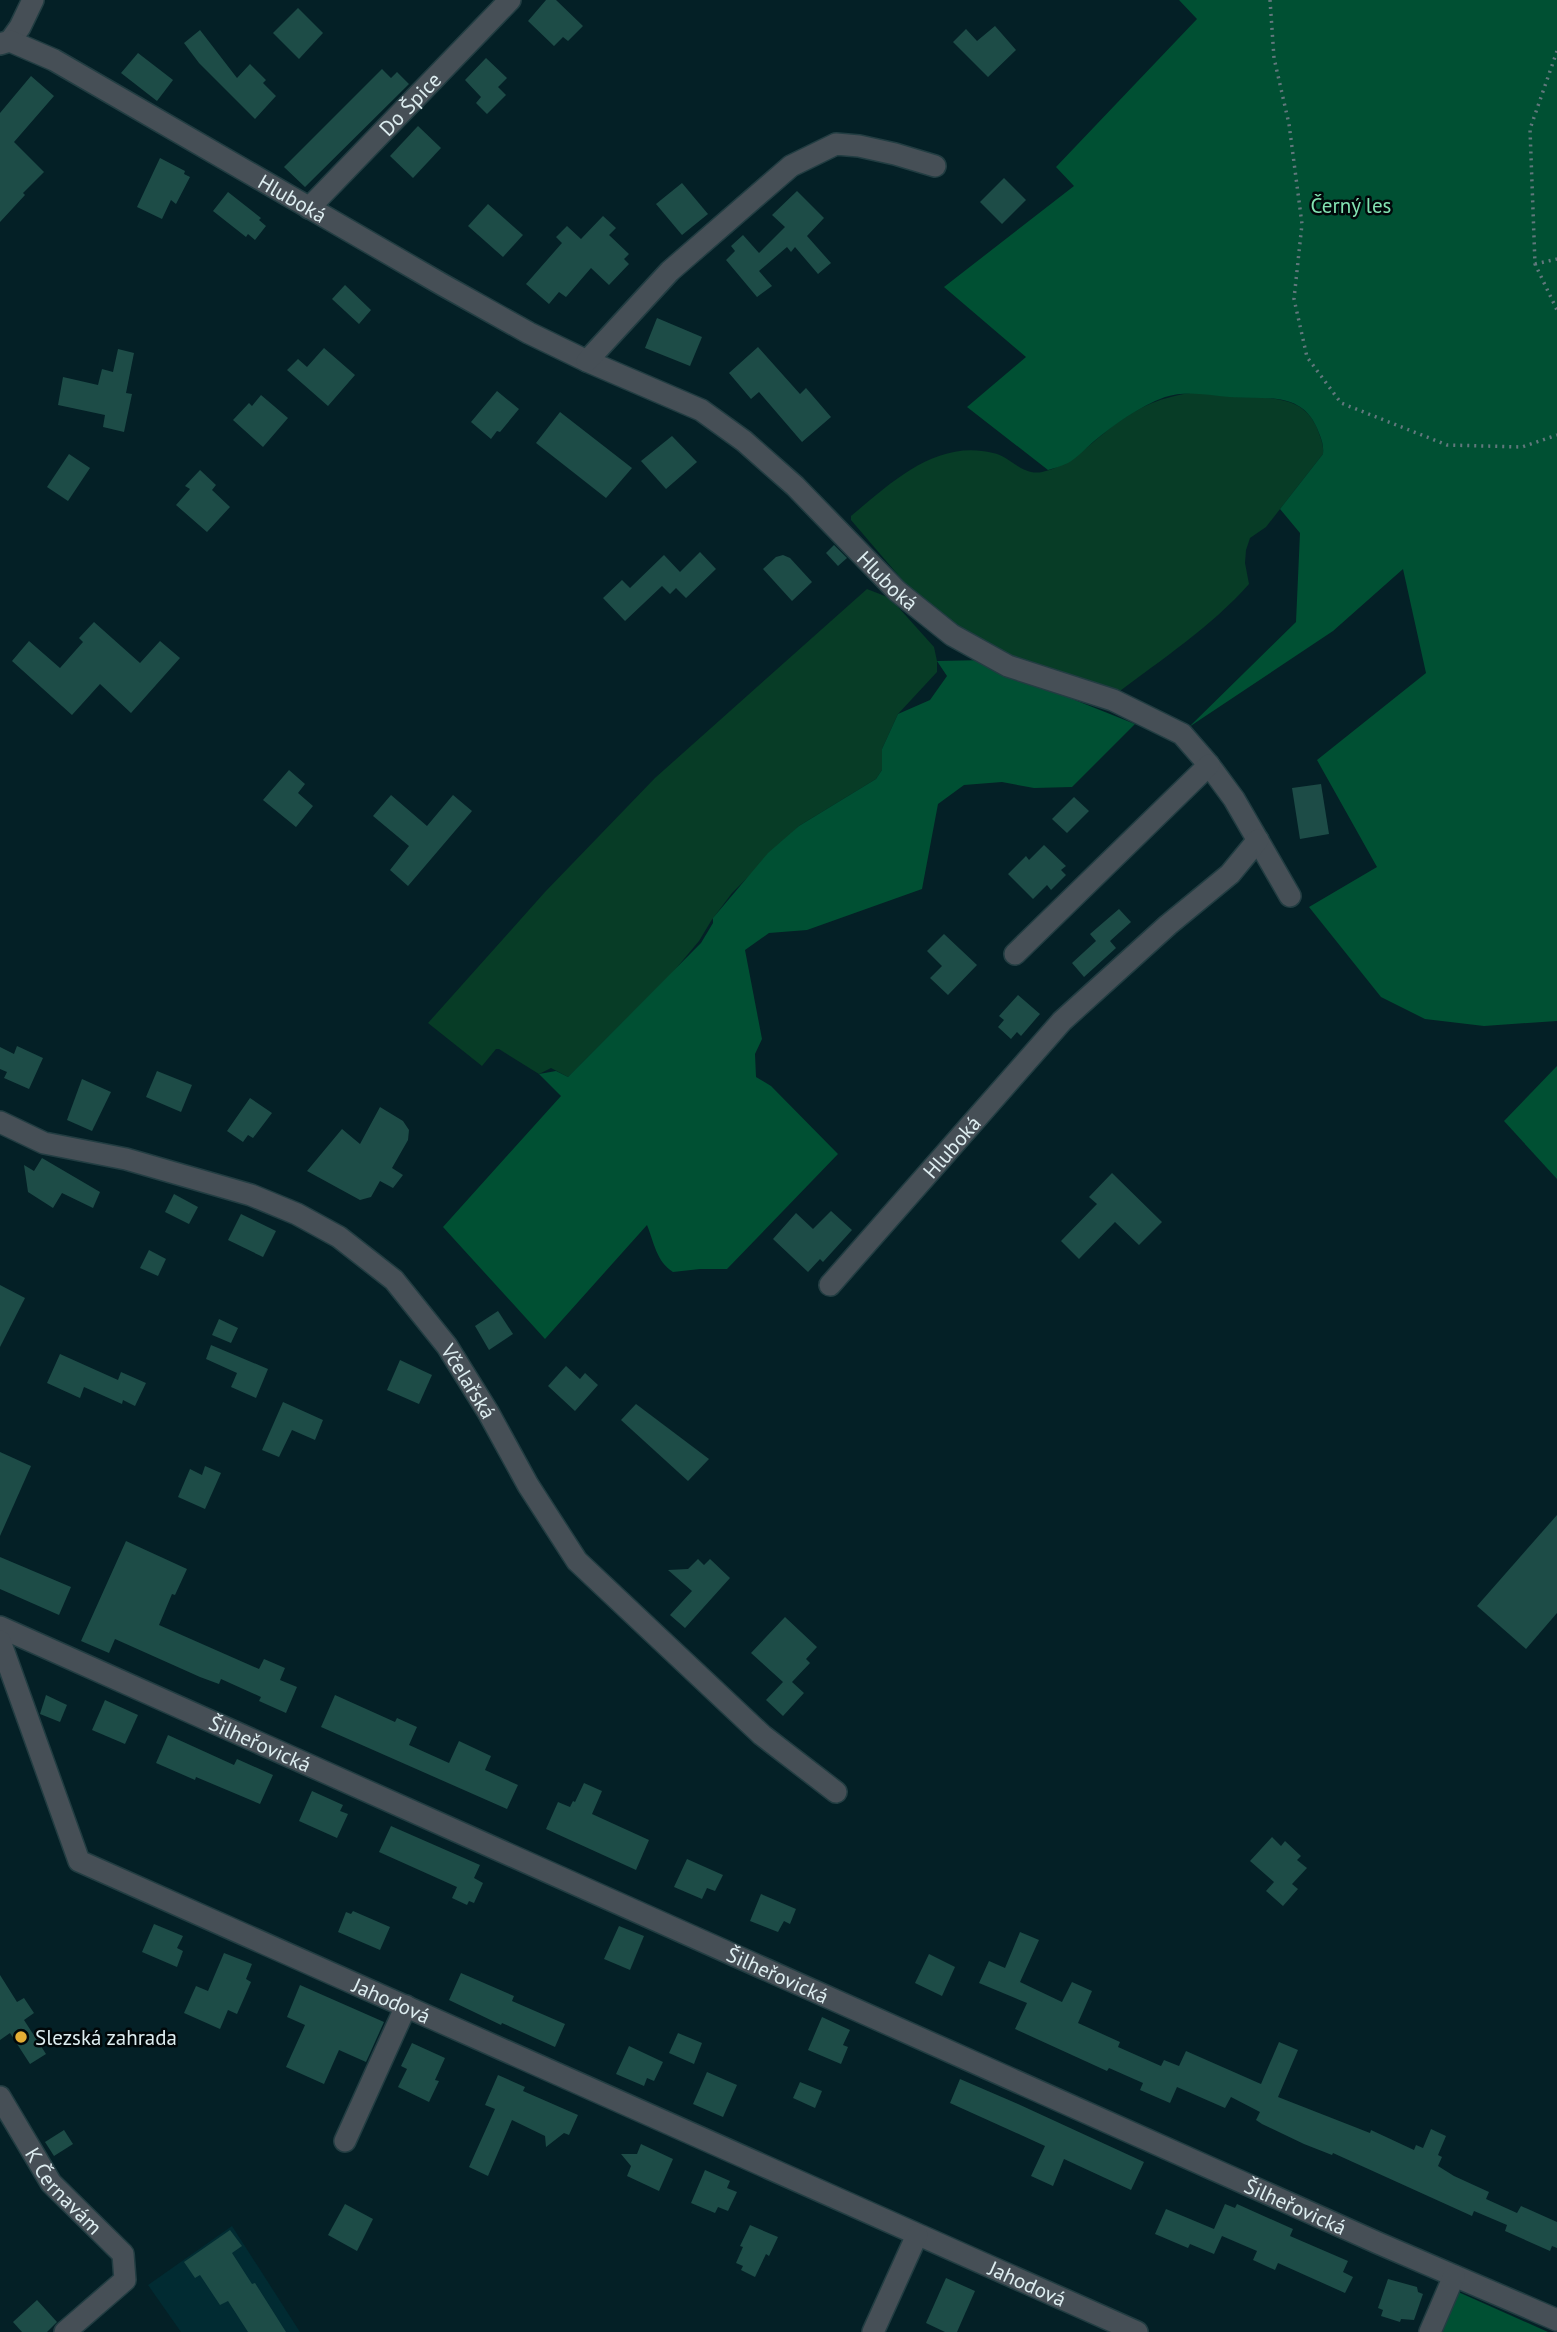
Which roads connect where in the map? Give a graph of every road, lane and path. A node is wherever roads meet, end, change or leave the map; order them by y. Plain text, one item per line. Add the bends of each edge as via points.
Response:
1 (33, 0) edge
2 (510, 0) edge
3 (1270, 0) edge
4 (5, 42) edge
5 (1557, 51) edge
6 (935, 166) dead end
7 (309, 208) junction
8 (1557, 259) edge
9 (1535, 264) junction
10 (1557, 310) edge
11 (587, 361) junction
12 (1557, 435) edge
13 (1209, 765) junction
14 (1258, 840) junction
15 (1290, 896) dead end
16 (1015, 954) dead end
17 (0, 1122) edge
18 (830, 1285) dead end
19 (0, 1627) edge
20 (0, 1641) edge
21 (836, 1792) dead end
22 (406, 2006) junction
23 (0, 2097) edge
24 (345, 2141) dead end
25 (917, 2235) junction
26 (1454, 2276) junction
27 (1557, 2320) edge
28 (65, 2332) edge
29 (873, 2332) edge
30 (1137, 2332) edge
31 (1430, 2332) edge

1 - 4 street via 20,27
2 - 7 street, Do Špice
3 - 12 path via 1274,58 1289,124 1301,224 1294,299 1307,357 1341,403 1447,445 1522,447
4 - 7 street, Hluboká via 54,60
5 - 9 path via 1530,129
6 - 11 street via 836,144 791,166 670,271
7 - 11 street, Hluboká
8 - 9 path
9 - 10 path
11 - 13 street, Hluboká via 701,410 744,441 795,486 897,591 952,635 1008,666 1113,700 1182,734
13 - 14 street, Hluboká
13 - 16 street
14 - 15 street, Hluboká
14 - 18 street, Hluboká via 1230,874 1062,1021
17 - 21 street, Včelařská via 44,1143 126,1159 251,1195 339,1237 394,1280 447,1346 577,1561 762,1735
19 - 26 street, Šilheřovická
20 - 22 street, Jahodová via 79,1861
22 - 24 street
22 - 25 street, Jahodová
23 - 28 street, K Černavám via 51,2183 123,2254 125,2280
25 - 29 street
25 - 30 street, Jahodová
26 - 27 street, Šilheřovická
26 - 31 street

